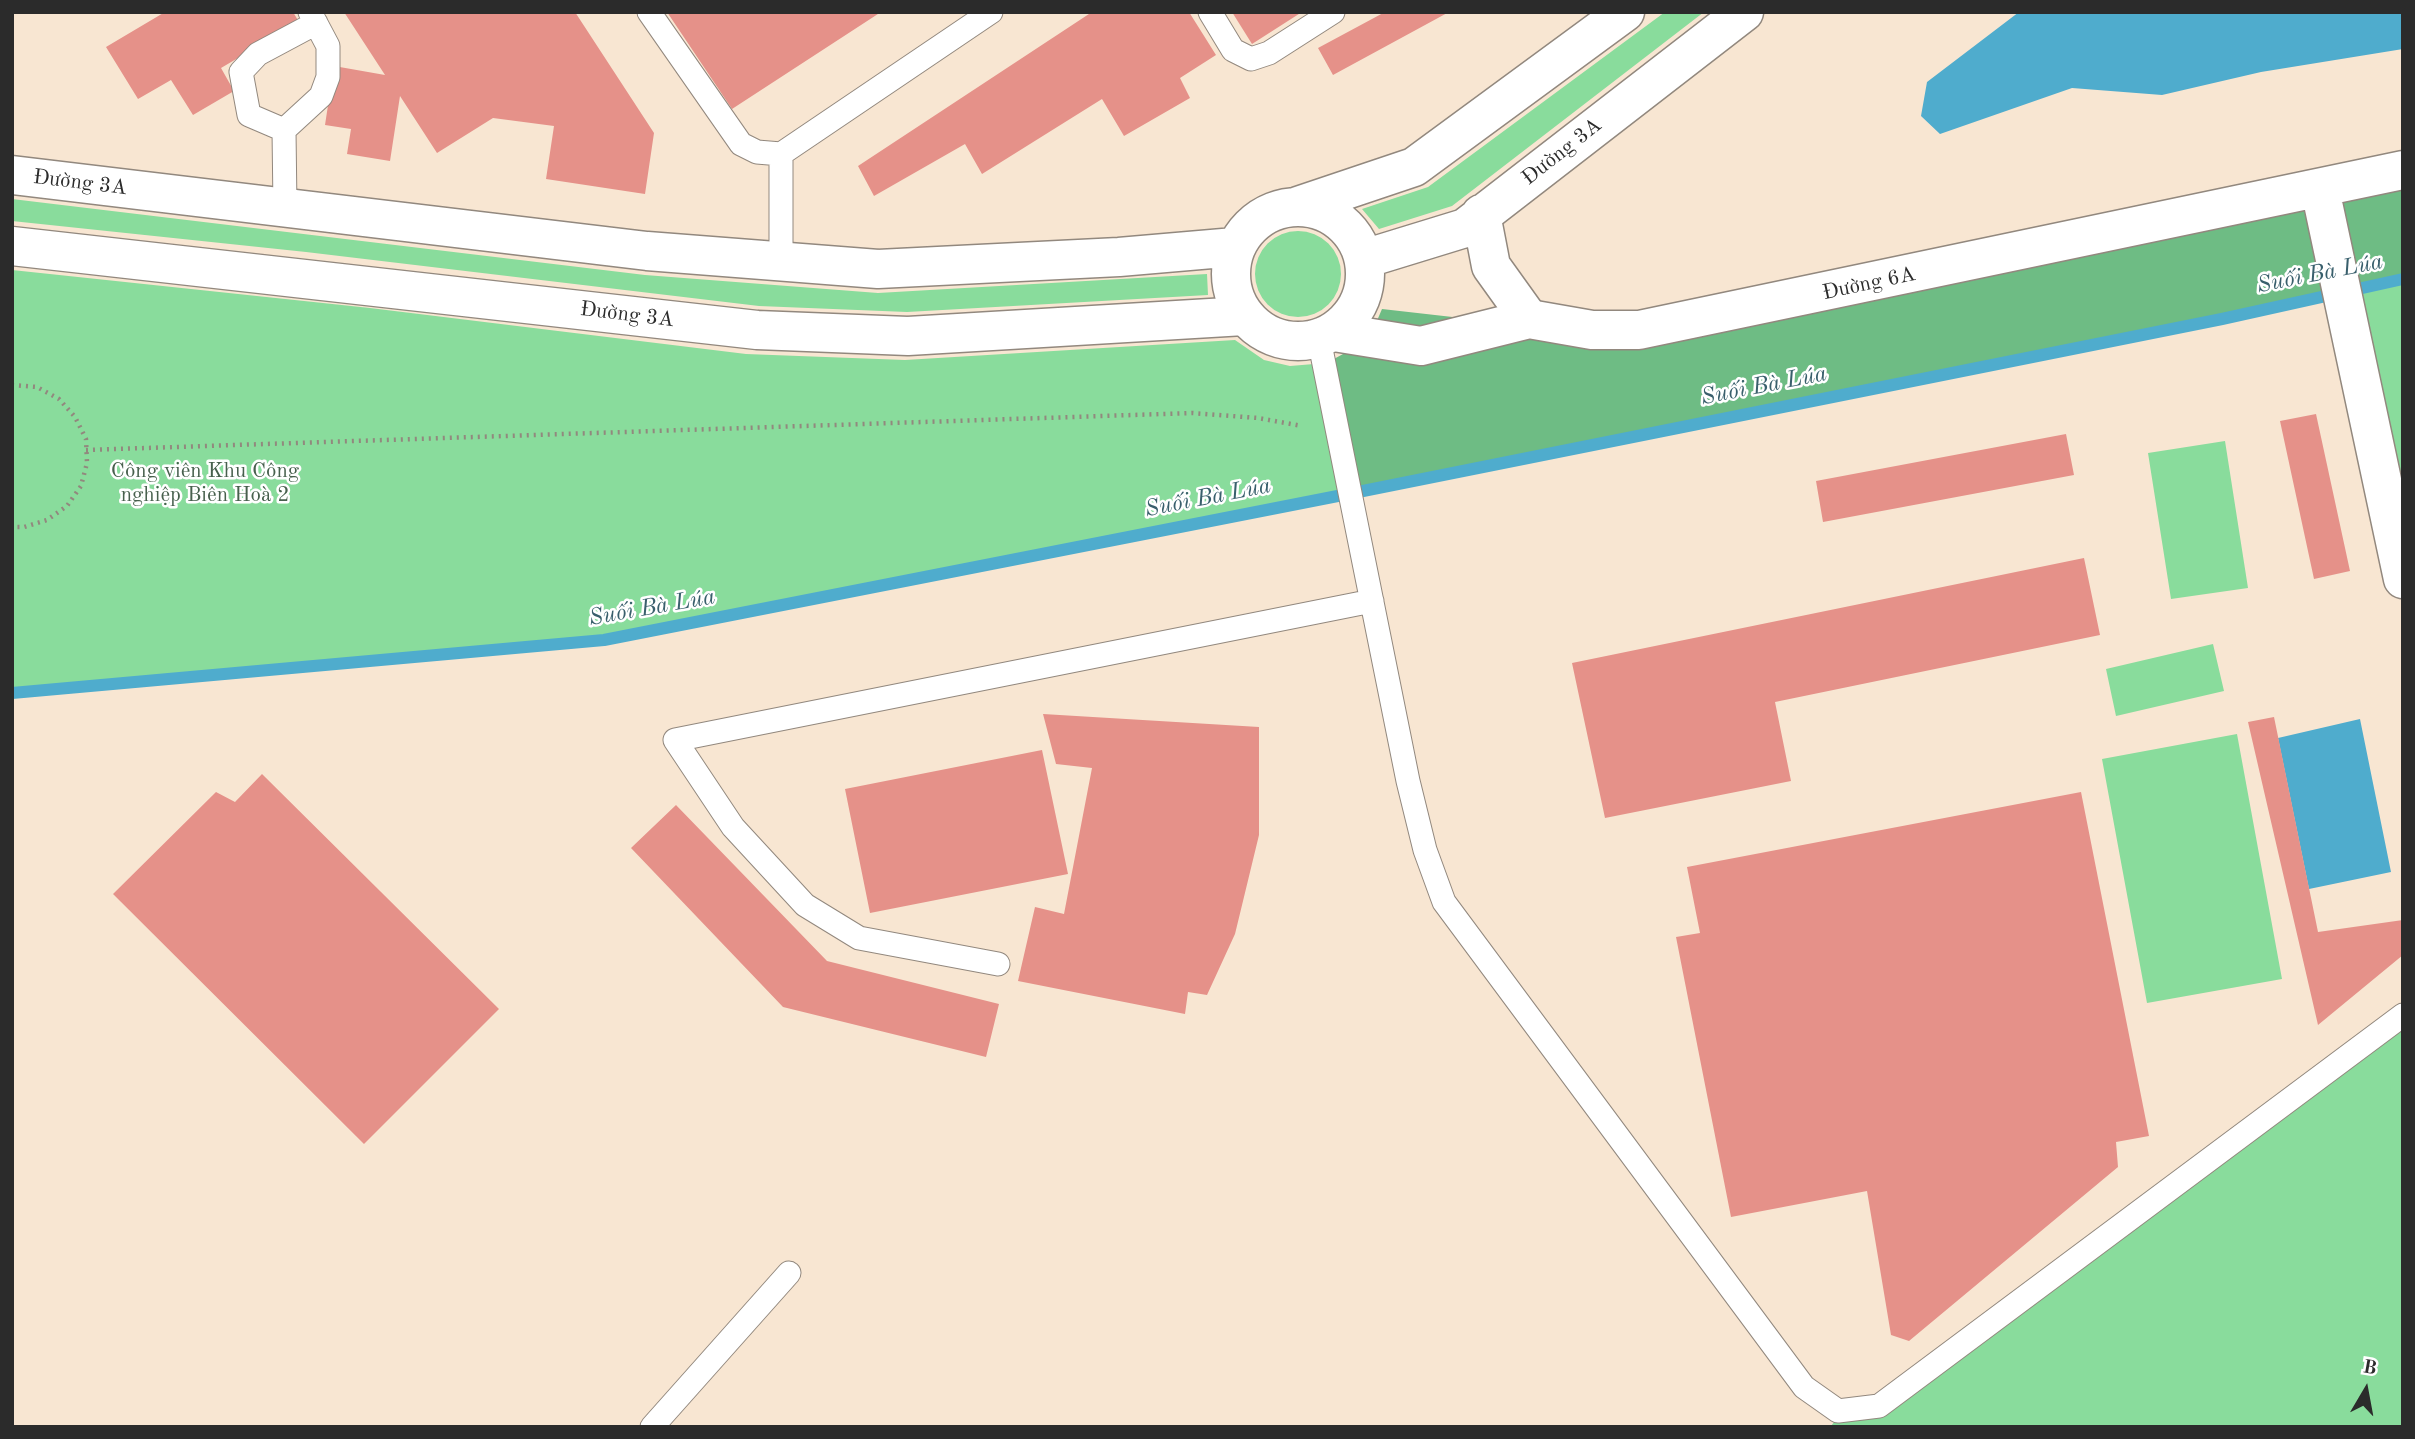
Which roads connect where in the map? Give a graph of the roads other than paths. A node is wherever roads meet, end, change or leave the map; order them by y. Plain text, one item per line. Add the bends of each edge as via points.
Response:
1 (649, 12) edge
2 (991, 12) edge
3 (1210, 12) edge
4 (1333, 12) edge
5 (1625, 12) edge
6 (1744, 12) edge
7 (313, 18) edge
8 (284, 130) junction
9 (780, 153) junction
10 (2403, 170) edge
11 (12, 175) edge
12 (2320, 189) junction
13 (1298, 206) junction
14 (285, 208) junction
15 (1481, 215) junction
16 (12, 246) edge
17 (1235, 247) junction
18 (1364, 259) junction
19 (781, 261) junction
20 (1244, 316) junction
21 (1529, 319) junction
22 (1326, 335) junction
23 (2403, 579) edge
24 (1372, 601) junction
25 (998, 964) dead end
26 (2403, 1015) edge
27 (789, 1273) dead end
28 (652, 1427) edge

1 - 9 lane via 741,145 757,152
2 - 9 lane
3 - 4 lane via 1233,50 1251,59
5 - 13 street via 1414,167
6 - 15 street, Đường 3A
7 - 8 lane via 328,46 328,77 321,96
7 - 8 lane via 258,54 241,72 250,115
8 - 14 lane
9 - 19 lane
10 - 12 street, Đường 6A
11 - 14 street, Đường 3A
12 - 21 street, Đường 6A via 1639,330 1592,330
12 - 23 street
13 - 17 street via 1261,218
13 - 18 street via 1321,210 1341,222
14 - 19 street, Đường 3A via 647,251
15 - 18 street, Đường 3A via 1465,228
15 - 21 street via 1491,266
16 - 20 street, Đường 3A via 757,330 908,336
17 - 19 street, Đường 3A via 878,269
17 - 20 street via 1230,283
18 - 22 street via 1363,293 1357,309
20 - 22 street via 1278,339 1298,342
21 - 22 street, Đường 6A via 1421,346
22 - 24 lane via 1336,435
24 - 25 lane via 675,740 733,827 805,905 859,938
24 - 26 lane via 1408,781 1444,902 1804,1387 1838,1410 1879,1406
27 - 28 lane

